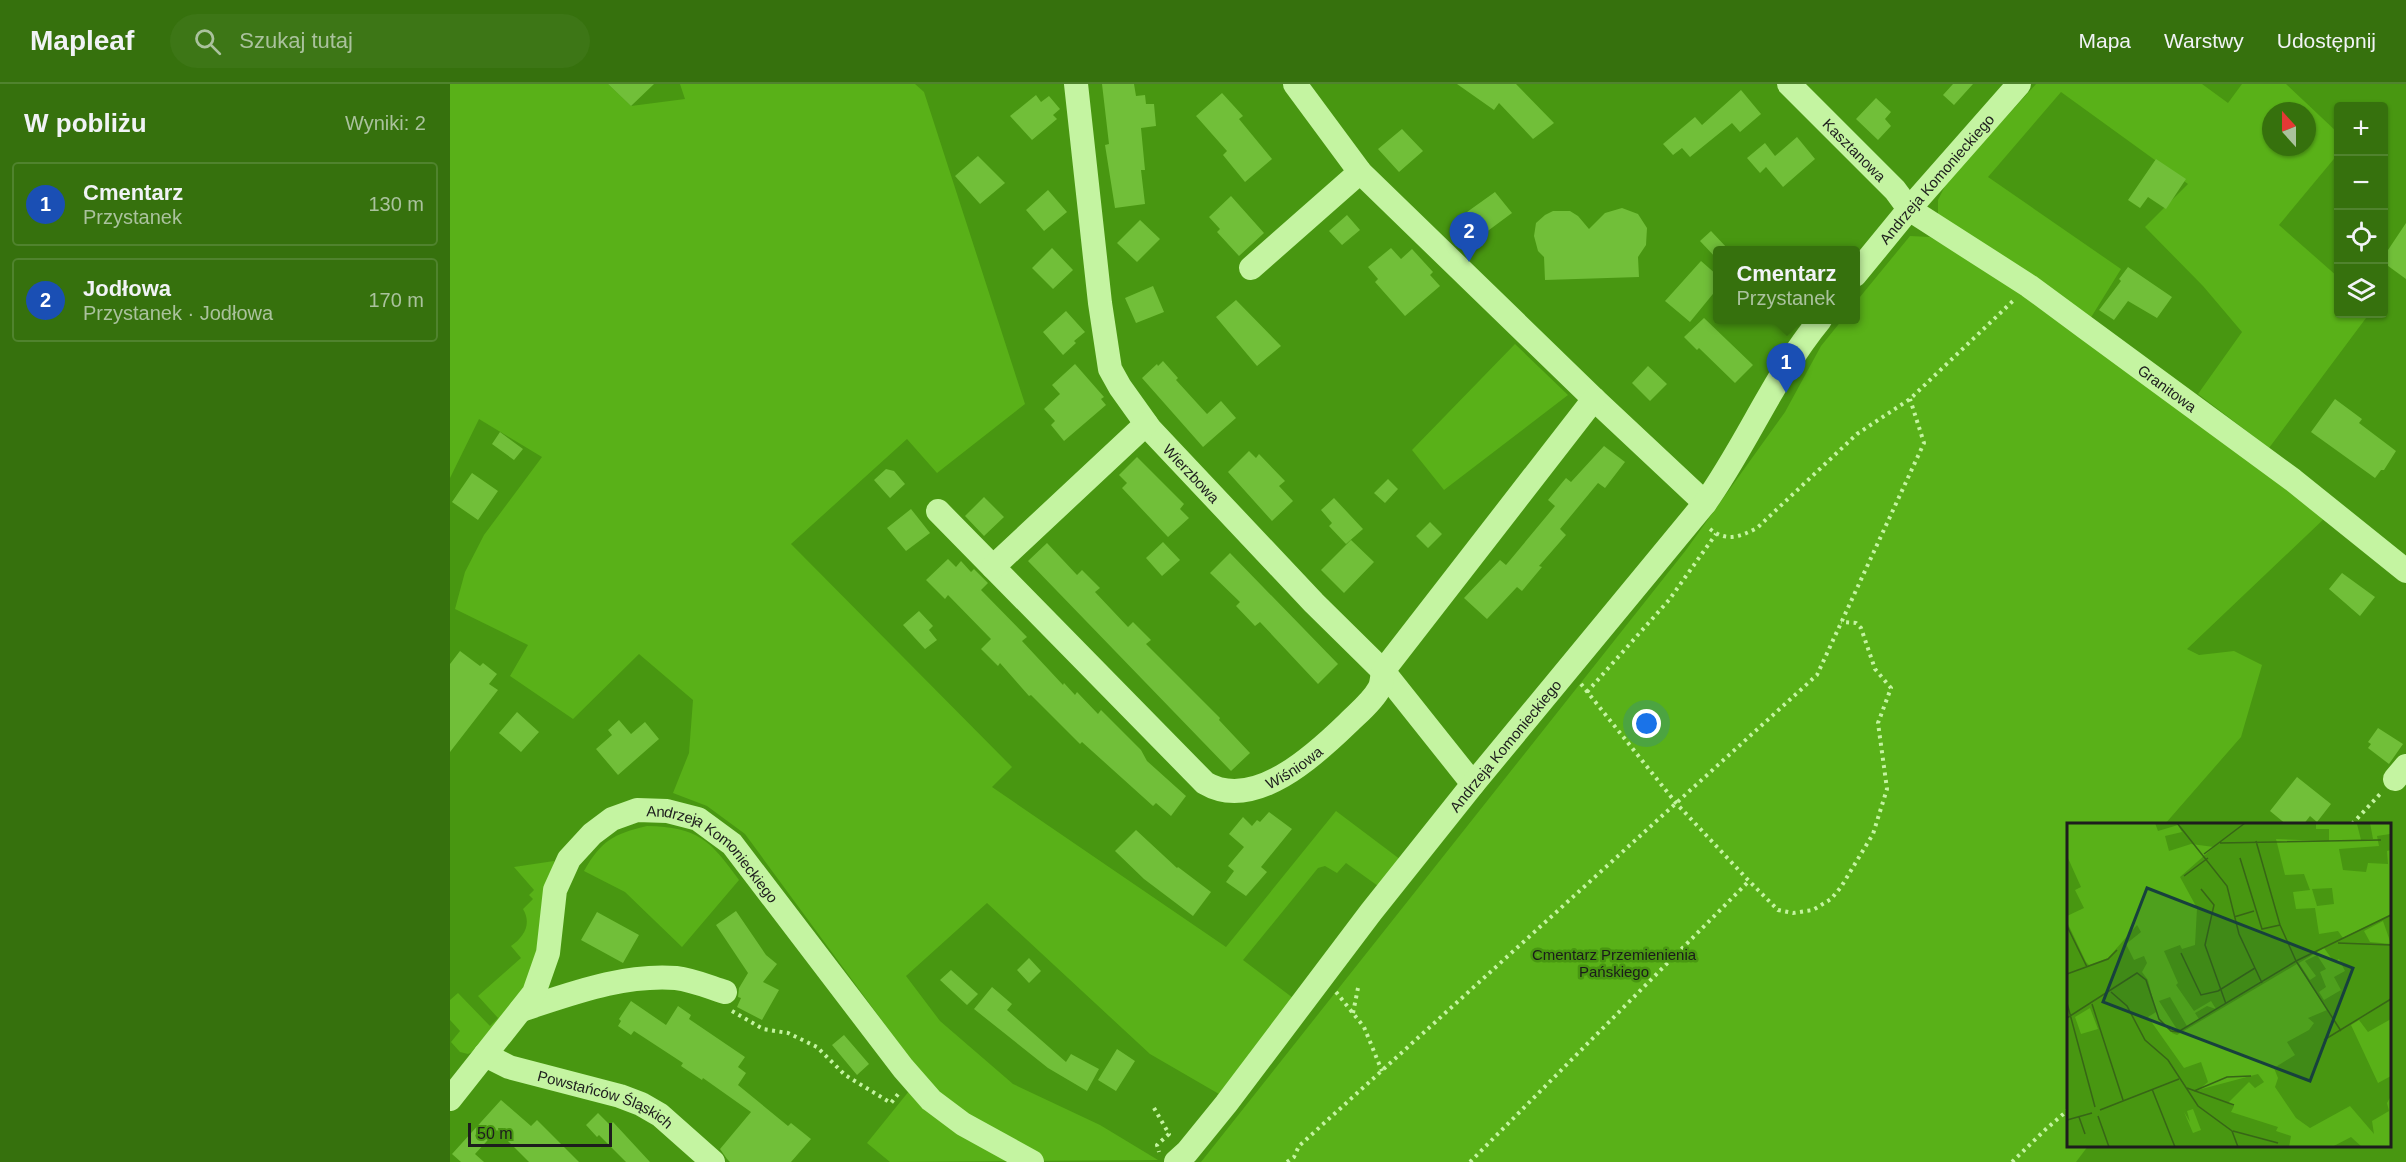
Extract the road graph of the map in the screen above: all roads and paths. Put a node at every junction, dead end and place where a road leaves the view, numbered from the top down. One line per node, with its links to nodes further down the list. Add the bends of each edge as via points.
1 (1076, 84): 13 (street, Wierzbowa, via 1110,369)
2 (1295, 84): 5 (street)
3 (1789, 84): 6 (street, Kasztanowa)
4 (2019, 84): 6 (street, Andrzeja Komonieckiego)
5 (1360, 172): 7 (street); 11 (street)
6 (1915, 212): 8 (street, Andrzeja Komonieckiego); 9 (street, Granitowa)
7 (1251, 268)
8 (1860, 270)
9 (2029, 286): 12 (path); 18 (street, Granitowa, via 2293,480)
10 (1817, 324): 15 (street, Andrzeja Komonieckiego, via 1799,345 1722,478)
11 (1594, 399): 15 (street); 20 (street, Wiśniowa)
12 (1910, 399): 16 (path, via 1857,434 1757,528 1742,536 1728,538); 19 (path, via 1924,443)
13 (1146, 424): 17 (street); 20 (street, Wierzbowa)
14 (938, 511): 17 (street, Wiśniowa)
15 (1698, 511): 16 (path, via 1704,525); 24 (street, Andrzeja Komonieckiego)
16 (1716, 534): 22 (path, via 1669,600)
17 (993, 567): 20 (street, Wiśniowa, via 1205,783 1226,791 1284,776 1311,756 1380,689)
18 (2406, 571)
19 (1841, 622): 25 (path, via 1817,675); 27 (path, via 1856,623 1861,628 1872,663 1892,688 1878,723 1887,789 1873,834 1841,887 1820,907 1800,913 1778,910)
20 (1383, 671): 24 (street, Wierzbowa)
21 (1580, 683): 22 (path)
22 (1587, 692): 25 (path)
23 (2400, 773): 26 (path)
24 (1473, 784): 42 (street, Andrzeja Komonieckiego, via 1226,1104)
25 (1676, 803): 27 (path); 34 (path)
26 (2354, 823)
27 (1749, 881): 44 (path)
28 (1330, 988): 32 (path)
29 (1358, 988): 32 (path)
30 (725, 1000): 31 (street, via 696,982 644,979 597,986); 36 (path, via 763,1029 788,1033 817,1047 845,1075)
31 (521, 1010): 33 (street, Andrzeja Komonieckiego); 41 (street, Andrzeja Komonieckiego, via 534,993 548,953 555,890 569,859 592,834 612,819 637,810 667,811 698,819 732,844 931,1100 963,1124)
32 (1353, 1013): 34 (path, via 1364,1027)
33 (485, 1055): 35 (street, Andrzeja Komonieckiego); 40 (street, Powstańców Śląskich, via 509,1067 640,1104 660,1115)
34 (1382, 1071): 43 (path, via 1299,1146)
35 (450, 1099)
36 (891, 1103)
37 (1154, 1108): 39 (path)
38 (2067, 1111): 45 (path)
39 (1169, 1134)
40 (713, 1162)
41 (1032, 1162)
42 (1176, 1162)
43 (1287, 1162)
44 (1470, 1162)
45 (2012, 1162)

